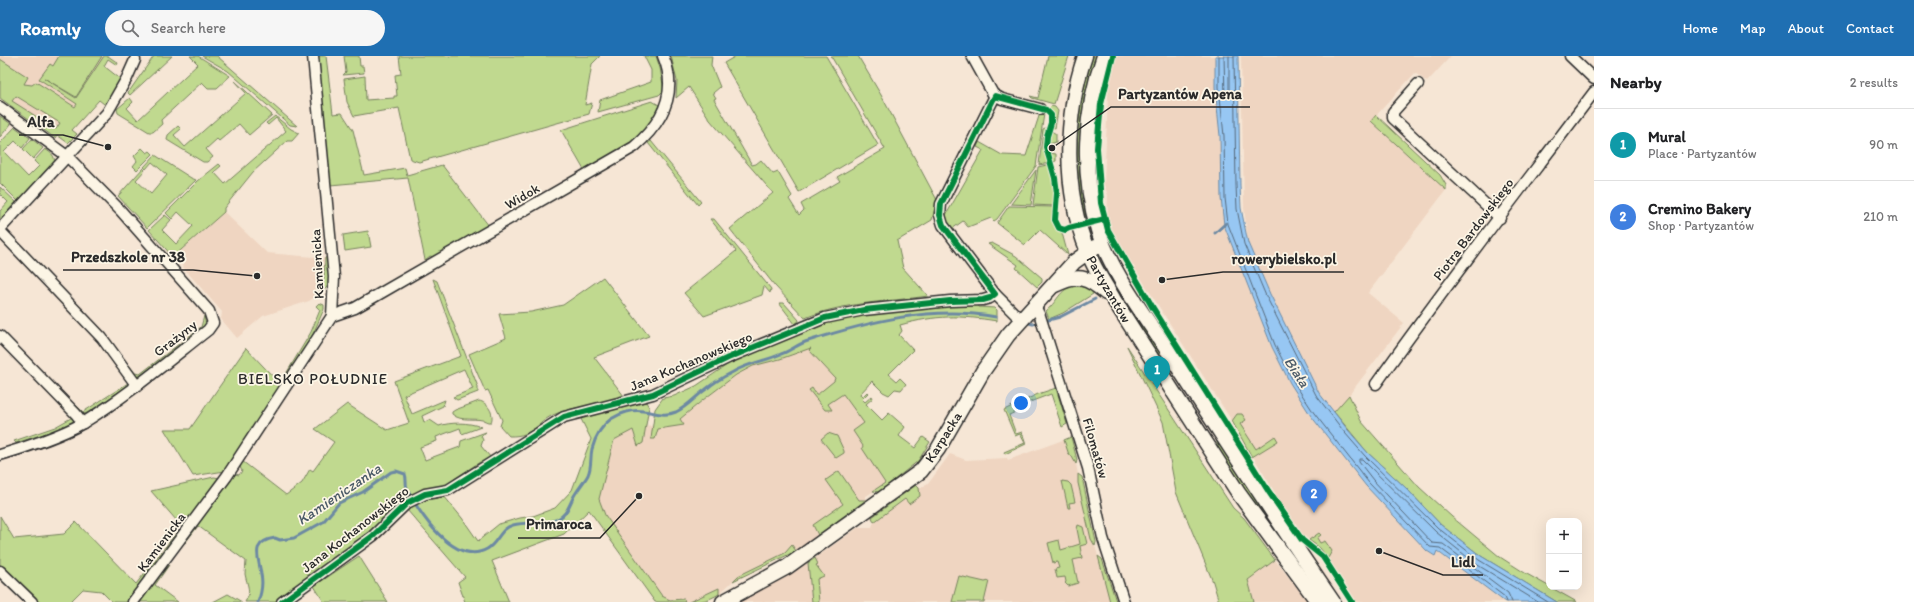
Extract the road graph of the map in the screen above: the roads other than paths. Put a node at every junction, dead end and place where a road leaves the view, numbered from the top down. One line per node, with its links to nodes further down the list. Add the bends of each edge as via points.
1 (313, 56): 23 (street, Kamienicka, via 334,277)
2 (663, 56): 23 (street, Widok, via 669,78 665,107 656,125 634,147 355,308)
3 (972, 56): 11 (street)
4 (1085, 56): 18 (main road, Partyzantów, via 1075,92 1069,150 1074,200)
5 (1104, 56): 17 (main road, Partyzantów, via 1093,91 1087,155 1092,204)
6 (1570, 56): 8 (street)
7 (135, 60): 14 (street, via 107,113)
8 (1594, 79)
9 (1418, 84): 15 (street, via 1392,112 1393,118)
10 (1594, 92): 15 (street, Piotra Bardowskiego)
11 (995, 96): 13 (street); 20 (street, via 941,204 940,215 943,225)
12 (0, 107): 14 (street, Grażyny)
13 (1040, 109)
14 (67, 156): 16 (street); 27 (street, Grażyny, via 121,211 212,317 208,330)
15 (1500, 218): 26 (street, Piotra Bardowskiego, via 1420,321)
16 (0, 230): 27 (street, via 102,338)
17 (1103, 244): 18 (main road, Karpacka); 29 (main road, Partyzantów, via 1122,280)
18 (1088, 251): 19 (main road, Karpacka); 21 (main road, Partyzantów)
19 (1049, 288): 21 (main road, via 1069,278 1082,278 1094,282); 22 (main road, Karpacka)
20 (995, 294): 24 (street); 35 (street, Jana Kochanowskiego, via 983,300 864,310 825,318 728,358 653,394 564,417 448,490 420,496 407,503 373,536)
21 (1114, 300): 30 (main road, Partyzantów)
22 (1037, 310): 24 (main road, Karpacka); 37 (street, Filomatów, via 1088,468 1102,538)
23 (332, 316): 34 (street, Kamienicka, via 227,476)
24 (1020, 319): 36 (main road, Karpacka, via 988,362 938,449 921,470 787,567)
25 (0, 336): 28 (street)
26 (1376, 384)
27 (136, 386): 28 (street, Grażyny)
28 (83, 423): 31 (street, Grażyny)
29 (1214, 424): 30 (main road); 39 (main road, Partyzantów)
30 (1200, 433): 38 (main road, Partyzantów, via 1248,506)
31 (0, 455)
32 (0, 571): 33 (street)
33 (32, 602)
34 (133, 602)
35 (282, 602)
36 (723, 602)
37 (1124, 602)
38 (1318, 602)
39 (1333, 602)

